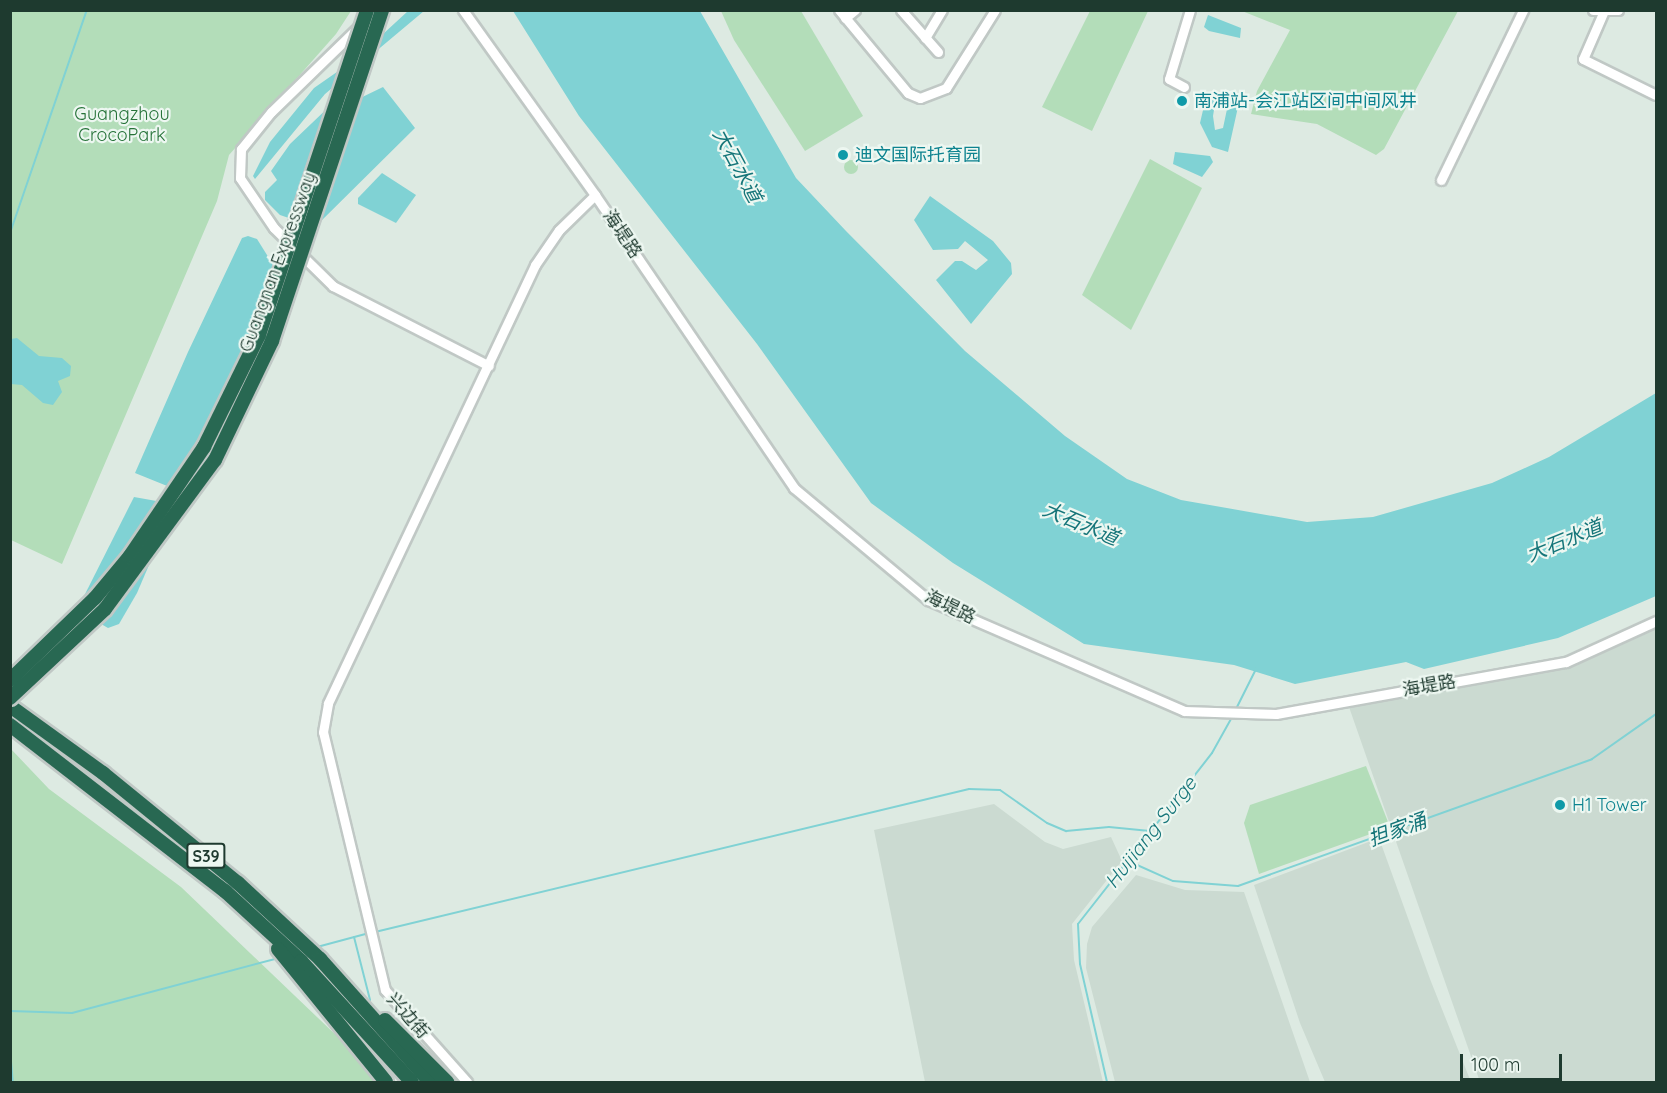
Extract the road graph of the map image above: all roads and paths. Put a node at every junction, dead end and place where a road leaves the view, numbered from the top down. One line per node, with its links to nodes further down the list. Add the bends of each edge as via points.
1 (367, 10): 23 (highway, Guangnan Expressway, bridge, via 259,335 204,447 130,556 95,598)
2 (376, 10): 21 (street, via 256,130 241,149 240,178 274,228 333,286)
3 (382, 10): 24 (highway, Guangnan Expressway, bridge, via 272,341 215,460 105,609)
4 (463, 10): 20 (street, 海堤路)
5 (855, 10): 14 (street)
6 (901, 10): 15 (street)
7 (995, 10): 14 (street, via 946,88 920,98 908,93)
8 (1190, 10): 17 (street, via 1169,79)
9 (1524, 10): 19 (street)
10 (1593, 10): 13 (street)
11 (1618, 10): 13 (street)
12 (940, 11): 15 (street)
13 (1603, 13): 18 (street, via 1583,59)
14 (842, 14)
15 (925, 38): 16 (street)
16 (938, 52)
17 (1184, 87)
18 (1656, 95)
19 (1441, 180)
20 (595, 195): 21 (street, 兴边街, via 559,230 535,265); 22 (street, 海堤路, via 794,488 928,600 1184,711 1276,714 1566,662)
21 (489, 366): 33 (street, 兴边街, via 328,703 323,732 384,990)
22 (1656, 621)
23 (10, 680)
24 (10, 698)
25 (10, 706): 28 (highway, S39, via 103,773 205,855 304,944)
26 (10, 725): 27 (highway, S39, via 96,788)
27 (244, 908): 29 (highway); 30 (highway, S39, via 301,961)
28 (356, 998): 31 (highway, S39); 32 (highway, via 404,1036)
29 (386, 1083)
30 (412, 1083)
31 (430, 1083)
32 (447, 1083)
33 (467, 1083)

